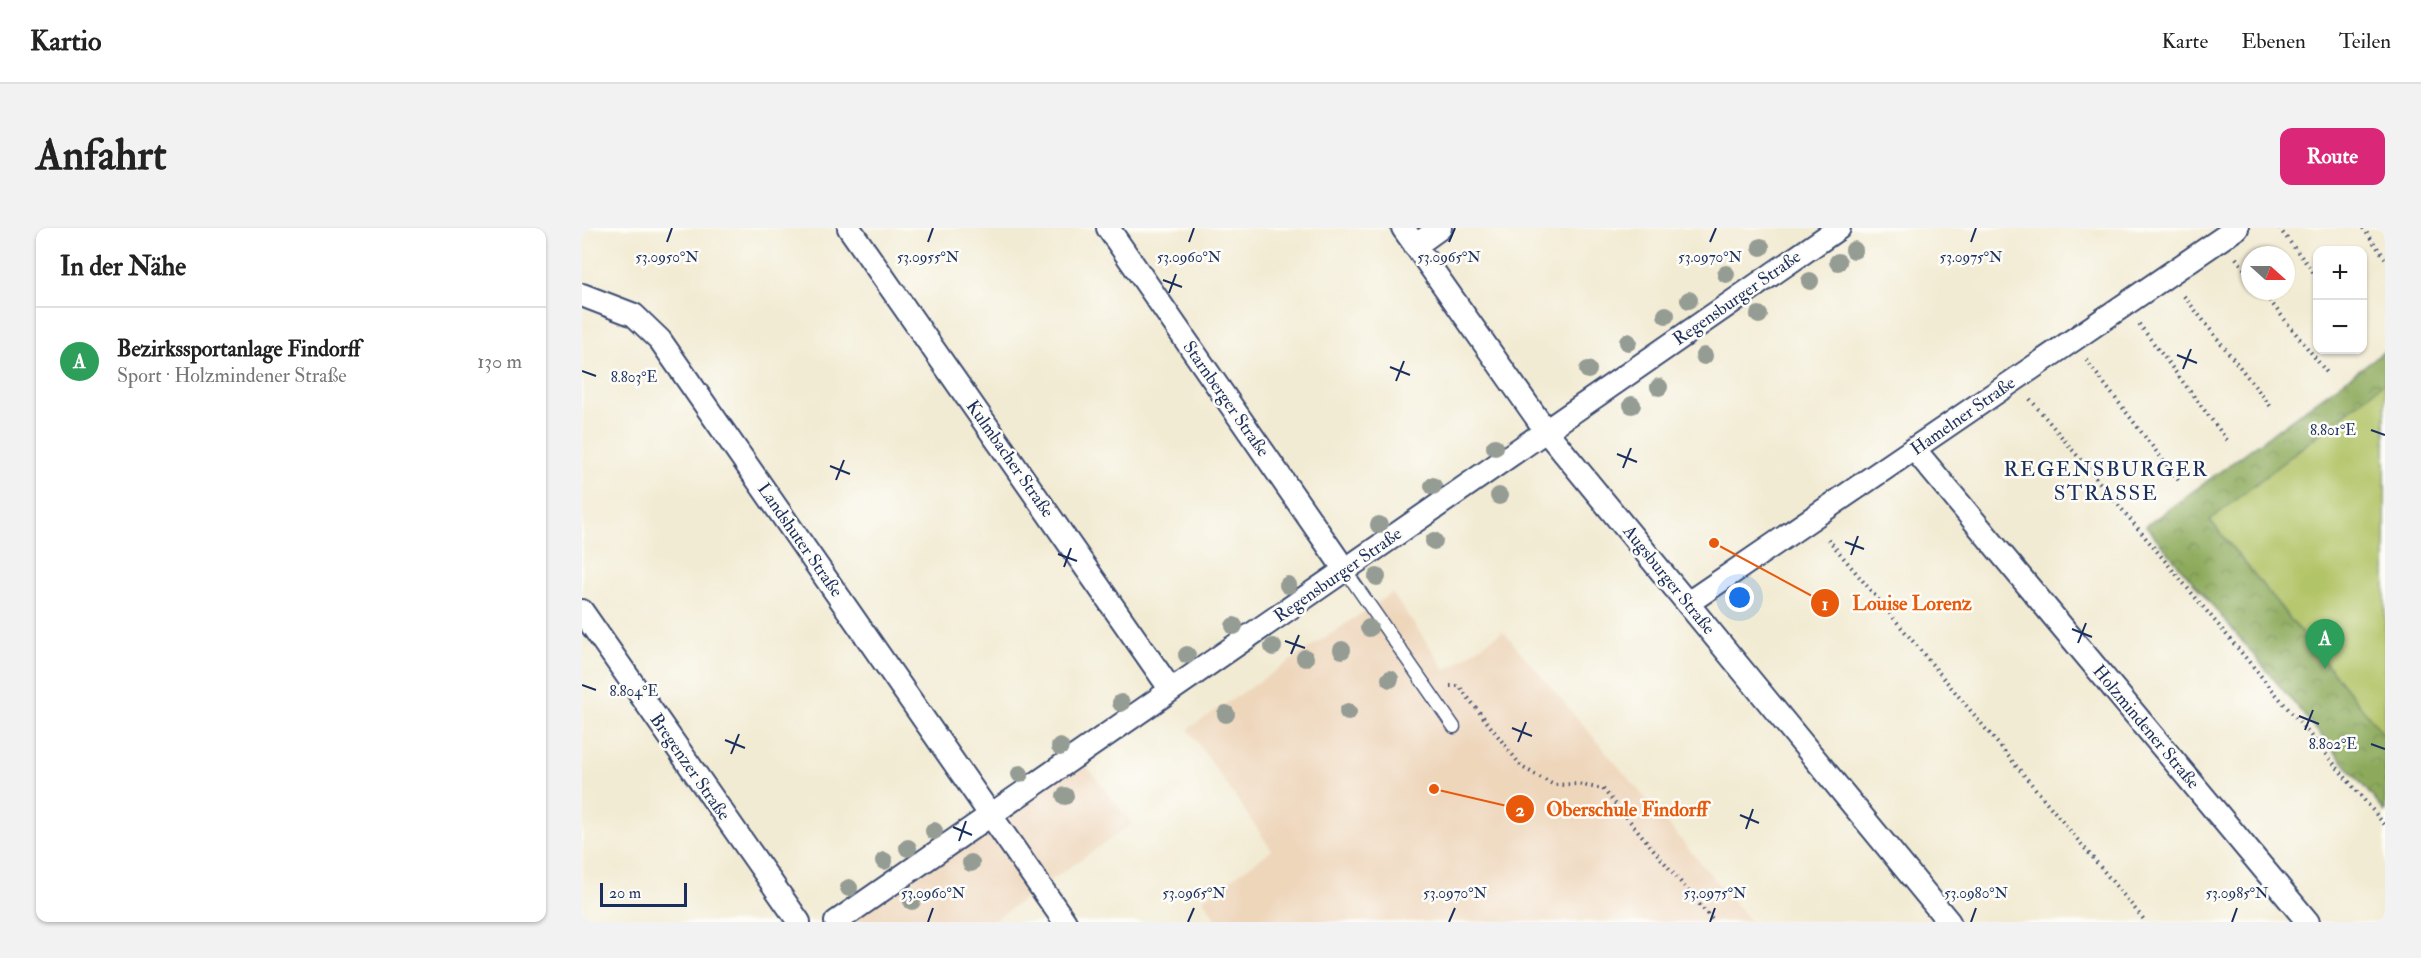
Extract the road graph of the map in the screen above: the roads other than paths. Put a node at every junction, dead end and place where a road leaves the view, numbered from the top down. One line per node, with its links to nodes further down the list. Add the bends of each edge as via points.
1 (849, 228): 13 (street, Kulmbacher Straße)
2 (1108, 228): 10 (street, Starnberger Straße)
3 (1440, 228): 6 (street)
4 (1839, 228): 8 (street, Regensburger Straße)
5 (2237, 228): 9 (street, Hamelner Straße)
6 (1409, 237): 8 (street, Augsburger Straße)
7 (582, 295): 15 (street, Landshuter Straße, via 634,315 660,340)
8 (1546, 431): 10 (street, Regensburger Straße); 11 (street, Augsburger Straße)
9 (1915, 450): 11 (street, Hamelner Straße); 20 (street, Holzmindener Straße)
10 (1345, 570): 13 (street, Regensburger Straße); 14 (lane)
11 (1688, 603): 16 (street, Augsburger Straße)
12 (582, 611): 17 (street, Bregenzer Straße)
13 (1171, 690): 15 (street, Regensburger Straße)
14 (1454, 727)
15 (992, 815): 18 (street, Regensburger Straße); 19 (street, Landshuter Straße)
16 (1943, 920)
17 (799, 922)
18 (836, 922)
19 (1065, 922)
20 (2308, 922)

